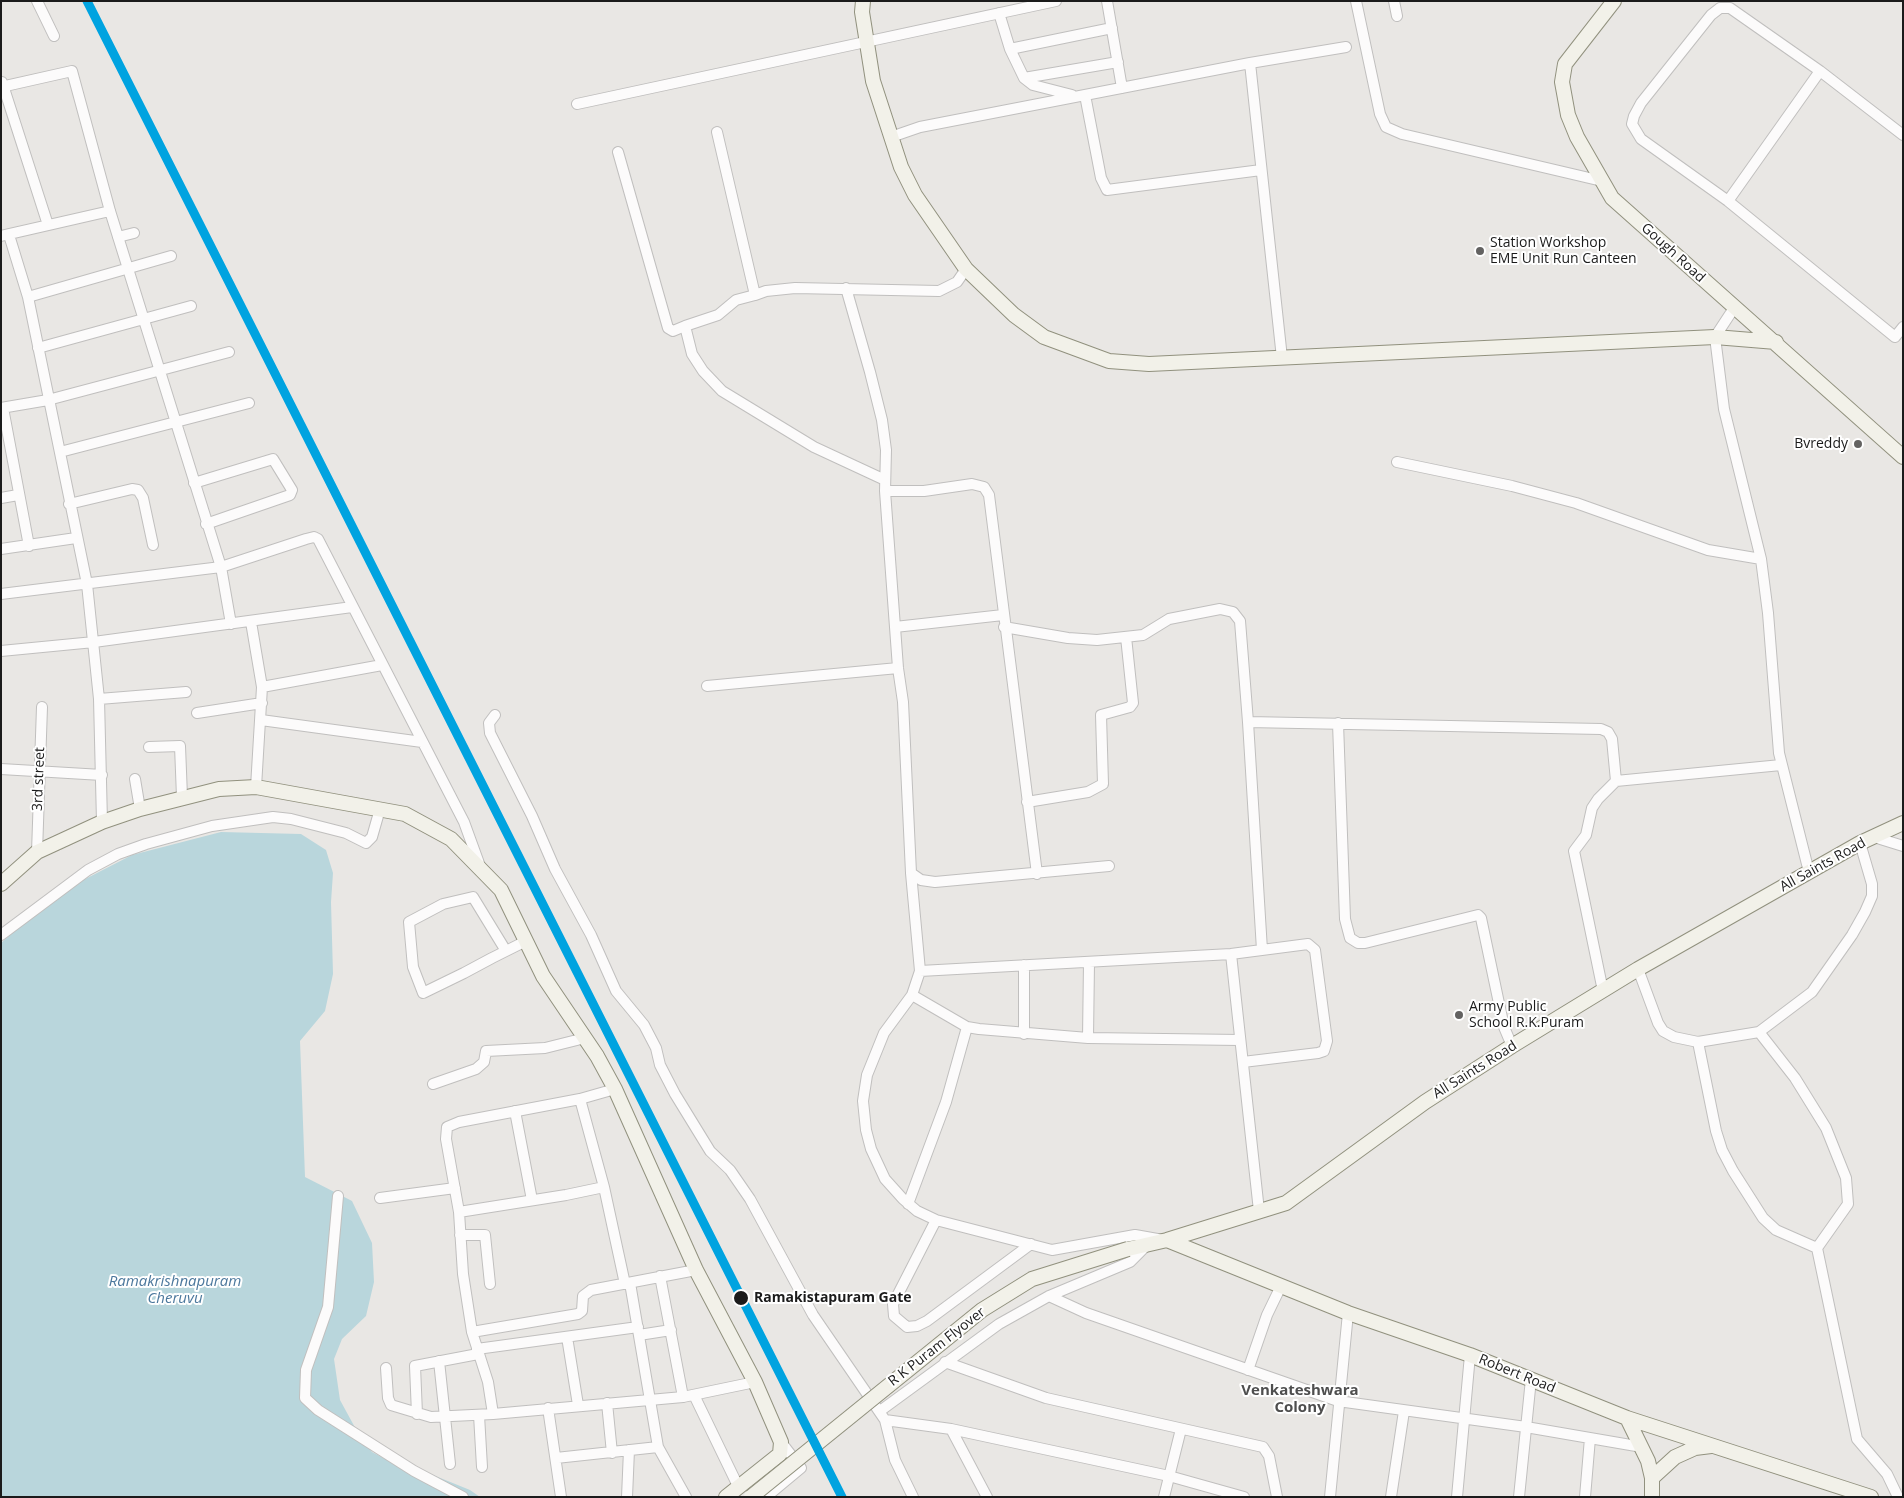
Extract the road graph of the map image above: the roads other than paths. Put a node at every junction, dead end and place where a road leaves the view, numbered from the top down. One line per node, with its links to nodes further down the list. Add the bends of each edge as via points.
1 (37, 1): 11 (street)
2 (863, 1): 12 (street)
3 (1056, 1): 8 (street)
4 (1107, 1): 10 (street)
5 (1356, 1): 28 (street, via 1380,114 1386,127 1402,134)
6 (1394, 1): 9 (street)
7 (1614, 1): 28 (street, Gough Road, via 1565,64 1562,82 1568,115)
8 (1000, 13): 12 (street); 14 (street)
9 (1397, 16)
10 (1112, 28): 14 (street); 15 (street)
11 (54, 36)
12 (867, 42): 22 (street); 25 (street, via 873,81)
13 (1346, 47): 16 (street)
14 (1010, 49): 18 (street)
15 (1118, 62): 18 (street); 20 (street)
16 (1250, 63): 20 (street); 27 (street)
17 (1820, 71): 24 (street); 29 (street); 29 (street, via 1743,15 1730,8 1720,8 1641,103 1632,124 1641,139)
18 (1024, 78): 21 (street, via 1048,90)
19 (2, 85): 30 (street, via 72,71); 31 (street)
20 (1122, 88): 21 (street)
21 (1082, 96): 25 (street, via 920,127); 27 (street, via 1101,178 1107,190)
22 (577, 104)
23 (717, 132): 39 (street)
24 (1903, 135)
25 (891, 138): 37 (street, via 915,195)
26 (618, 152): 44 (street, via 665,323 673,331)
27 (1261, 170): 50 (street)
28 (1602, 181): 42 (street, Gough Road, via 1612,198)
29 (1728, 201): 45 (street, via 1895,337)
30 (110, 211): 31 (street); 34 (street)
31 (48, 225): 33 (street)
32 (134, 233): 34 (street)
33 (5, 236): 40 (street)
34 (118, 237): 36 (street)
35 (171, 256): 36 (street)
36 (127, 269): 40 (street); 43 (street)
37 (966, 269): 38 (street, via 957,282 939,291); 50 (street, via 1014,315 1044,338 1109,360 1149,364)
38 (846, 288): 39 (street, via 795,288 766,291); 59 (street, via 882,420)
39 (756, 296): 44 (street, via 736,300 718,315)
40 (28, 297): 48 (street)
41 (191, 306): 43 (street)
42 (1734, 308): 46 (street); 47 (street, Gough Road)
43 (143, 319): 48 (street); 51 (street)
44 (685, 326): 59 (street, via 692,354 722,391 814,447)
45 (1903, 327)
46 (1715, 337): 47 (street); 50 (street); 70 (street, via 1724,409)
47 (1776, 342): 57 (street, Gough Road)
48 (38, 348): 52 (street)
49 (229, 352): 51 (street)
50 (1282, 358)
51 (158, 370): 52 (street); 55 (street)
52 (48, 400): 54 (street); 56 (street)
53 (249, 403): 55 (street)
54 (2, 408): 62 (street)
55 (176, 423): 56 (street); 60 (street)
56 (60, 452): 64 (street)
57 (1903, 457)
58 (1397, 462): 70 (street, via 1576,503 1708,550)
59 (885, 480): 61 (street)
60 (194, 483): 65 (street); 65 (street, via 274,459 292,490 290,495)
61 (884, 492): 75 (street, via 924,491 972,484 984,487 989,495); 78 (street)
62 (18, 495): 63 (street); 68 (street)
63 (1, 498)
64 (69, 504): 66 (street); 67 (street, via 138,490 143,498)
65 (206, 524): 71 (street)
66 (76, 538): 68 (street); 72 (street)
67 (153, 545)
68 (29, 546): 69 (street)
69 (1, 549)
70 (1762, 559): 98 (street)
71 (221, 568): 72 (street); 74 (street, via 314,537 321,544); 77 (street)
72 (87, 584): 73 (street); 81 (street)
73 (1, 594)
74 (352, 607): 76 (street); 83 (street)
75 (1002, 615): 78 (street); 79 (street)
76 (251, 622): 77 (street); 86 (street)
77 (231, 624): 81 (street)
78 (894, 627): 84 (street)
79 (1004, 627): 80 (street, via 1068,638); 106 (street)
80 (1126, 637): 94 (street, via 1144,635 1169,618 1220,609 1233,612 1240,621); 106 (street, via 1133,703 1130,707 1101,715 1099,719 1103,784 1088,792)
81 (94, 642): 82 (street); 88 (street)
82 (1, 651)
83 (382, 665): 86 (street); 96 (street)
84 (898, 668): 85 (street); 118 (street, via 903,702)
85 (706, 686)
86 (262, 687): 89 (street)
87 (186, 692): 88 (street)
88 (99, 699): 101 (street)
89 (262, 703): 91 (street); 93 (street)
90 (42, 707): 100 (street, 3rd street)
91 (197, 713)
92 (495, 715): 189 (street, via 489,723 490,733 616,991 644,1025 675,1094 710,1151 730,1170 750,1199 813,1315)
93 (261, 720): 96 (street); 104 (street)
94 (1248, 722): 95 (street); 123 (street)
95 (1338, 722): 103 (street, via 1601,729 1612,738); 139 (street, via 1345,919 1350,938 1365,943 1478,915 1504,1027)
96 (422, 742): 115 (street, via 464,822)
97 (148, 747): 105 (street, via 180,746)
98 (1781, 765): 103 (street); 117 (street)
99 (1, 769): 100 (street)
100 (39, 771): 101 (street); 114 (street, 3rd street)
101 (102, 775): 109 (street)
102 (135, 779): 107 (street)
103 (1616, 781): 130 (street, via 1592,808 1586,835 1574,851)
104 (256, 787): 105 (street, via 219,789); 108 (street)
105 (182, 797): 107 (street)
106 (1027, 802): 119 (street)
107 (140, 809): 109 (street)
108 (380, 809): 115 (street, via 405,814 451,839); 121 (street, via 372,836 366,843 346,833 273,817 212,826 146,844 88,870)
109 (102, 822): 114 (street)
110 (1903, 823): 111 (street, All Saints Road)
111 (1874, 837): 112 (street, All Saints Road); 113 (street)
112 (1860, 843): 117 (street, All Saints Road); 133 (street, via 1872,884 1872,896 1865,912 1812,992)
113 (1903, 846)
114 (37, 852): 120 (street)
115 (480, 866): 122 (street, via 501,890)
116 (1108, 866): 119 (street)
117 (1809, 872): 128 (street, All Saints Road)
118 (911, 873): 119 (street, via 926,882); 129 (street)
119 (1037, 874)
120 (1, 884)
121 (1, 935)
122 (526, 941): 124 (street); 135 (street, via 543,976)
123 (1262, 950): 125 (street); 140 (street, via 1308,944 1315,950 1326,1046 1318,1054)
124 (506, 951): 124 (street, via 423,993 414,967 409,922 443,904 473,897)
125 (1231, 954): 126 (street); 137 (street)
126 (1089, 963): 127 (street); 136 (street)
127 (1024, 965): 129 (street); 134 (street)
128 (1638, 969): 130 (street, All Saints Road); 138 (street, via 1651,1008 1663,1031)
129 (920, 971): 131 (street)
130 (1602, 991): 139 (street, All Saints Road)
131 (912, 995): 132 (street); 150 (street, via 884,1033 867,1075 863,1101 866,1130 877,1163 885,1179)
132 (967, 1027): 134 (street); 150 (street, via 946,1102)
133 (1759, 1032): 138 (street); 158 (street, via 1795,1078 1826,1128 1846,1178 1848,1204)
134 (1024, 1034): 136 (street)
135 (585, 1038): 141 (street, via 545,1048 486,1051 484,1062 476,1069); 142 (street)
136 (1088, 1038): 137 (street)
137 (1240, 1040): 140 (street)
138 (1698, 1042): 158 (street, via 1716,1131 1733,1171 1763,1218 1776,1230)
139 (1512, 1046): 152 (street, All Saints Road, via 1425,1102 1286,1202)
140 (1243, 1062): 152 (street)
141 (433, 1084)
142 (615, 1090): 143 (street); 159 (street)
143 (580, 1099): 144 (street); 145 (street)
144 (515, 1111): 146 (street, via 447,1127 446,1139); 149 (street)
145 (604, 1187): 149 (street); 161 (street)
146 (455, 1188): 148 (street); 151 (street)
147 (338, 1196): 210 (street, via 328,1307 306,1370 305,1398 318,1410 414,1471)
148 (380, 1198)
149 (532, 1200): 151 (street)
150 (908, 1204): 153 (street)
151 (459, 1212): 154 (street)
152 (1259, 1212): 155 (street, All Saints Road)
153 (936, 1220): 157 (street); 157 (street, via 893,1304 894,1316 907,1327 927,1320)
154 (460, 1235): 162 (street, via 485,1235); 168 (street)
155 (1167, 1240): 156 (street, All Saints Road); 157 (street, via 1135,1235 1052,1250); 163 (street, Robert Road)
156 (1148, 1243): 164 (street, via 1130,1262); 215 (street, R K Puram Flyover, bridge, via 1032,1279 982,1310)
157 (1031, 1244)
158 (1817, 1248): 228 (street, via 1857,1439 1887,1474)
159 (696, 1270): 160 (street); 177 (street)
160 (660, 1276): 161 (street); 166 (street)
161 (627, 1283): 167 (street); 168 (street, via 586,1292 582,1311 578,1314)
162 (490, 1284)
163 (1281, 1286): 165 (street, Robert Road); 175 (street)
164 (1049, 1296): 173 (street, via 998,1324); 175 (street, via 1086,1313)
165 (1348, 1313): 171 (street, Robert Road); 181 (street)
166 (671, 1330): 167 (street); 179 (street)
167 (638, 1331): 169 (street); 180 (street)
168 (472, 1332): 170 (street)
169 (568, 1337): 170 (street); 183 (street)
170 (478, 1351): 172 (street); 187 (street, via 488,1382)
171 (1470, 1355): 176 (street, Robert Road); 192 (street)
172 (438, 1360): 186 (street, via 415,1366); 190 (street)
173 (945, 1362): 189 (street); 195 (street, via 1046,1398)
174 (386, 1368): 186 (street, via 391,1405)
175 (1248, 1370): 181 (street)
176 (1531, 1379): 191 (street, Robert Road); 193 (street)
177 (755, 1382): 178 (street); 197 (street)
178 (694, 1395): 179 (street); 208 (street)
179 (684, 1397): 180 (street)
180 (649, 1401): 182 (street); 199 (street)
181 (1338, 1401): 185 (street); 221 (street)
182 (607, 1403): 183 (street); 202 (street)
183 (578, 1405): 184 (street)
184 (548, 1408): 187 (street); 203 (street)
185 (1404, 1411): 192 (street); 222 (street)
186 (417, 1414): 190 (street)
187 (493, 1414): 188 (street)
188 (479, 1415): 190 (street); 205 (street)
189 (883, 1415): 194 (street); 217 (street, via 895,1460)
190 (446, 1416): 204 (street)
191 (1627, 1418): 198 (street, Robert Road); 200 (street)
192 (1466, 1420): 193 (street); 223 (street)
193 (1526, 1427): 196 (street); 224 (street)
194 (951, 1429): 206 (street); 218 (street)
195 (1181, 1429): 206 (street); 220 (street, via 1263,1447 1269,1456)
196 (1590, 1438): 200 (street); 225 (street)
197 (781, 1442): 208 (street, via 780,1454); 216 (street, via 801,1468)
198 (1715, 1445): 207 (street, via 1694,1448 1676,1457); 227 (street, Robert Road)
199 (658, 1446): 201 (street); 213 (street)
200 (1642, 1446): 207 (street)
201 (628, 1450): 202 (street); 212 (street)
202 (612, 1453): 203 (street)
203 (556, 1458): 211 (street)
204 (450, 1464)
205 (482, 1468)
206 (1169, 1476): 209 (street); 219 (street)
207 (1652, 1478): 226 (street)
208 (738, 1486): 214 (street)
209 (1239, 1496)
210 (463, 1497)
211 (561, 1497)
212 (627, 1497)
213 (686, 1497)
214 (726, 1497)
215 (751, 1497)
216 (766, 1497)
217 (913, 1497)
218 (987, 1497)
219 (1164, 1497)
220 (1277, 1497)
221 (1330, 1497)
222 (1391, 1497)
223 (1457, 1497)
224 (1519, 1497)
225 (1586, 1497)
226 (1652, 1497)
227 (1871, 1497)
228 (1898, 1497)

